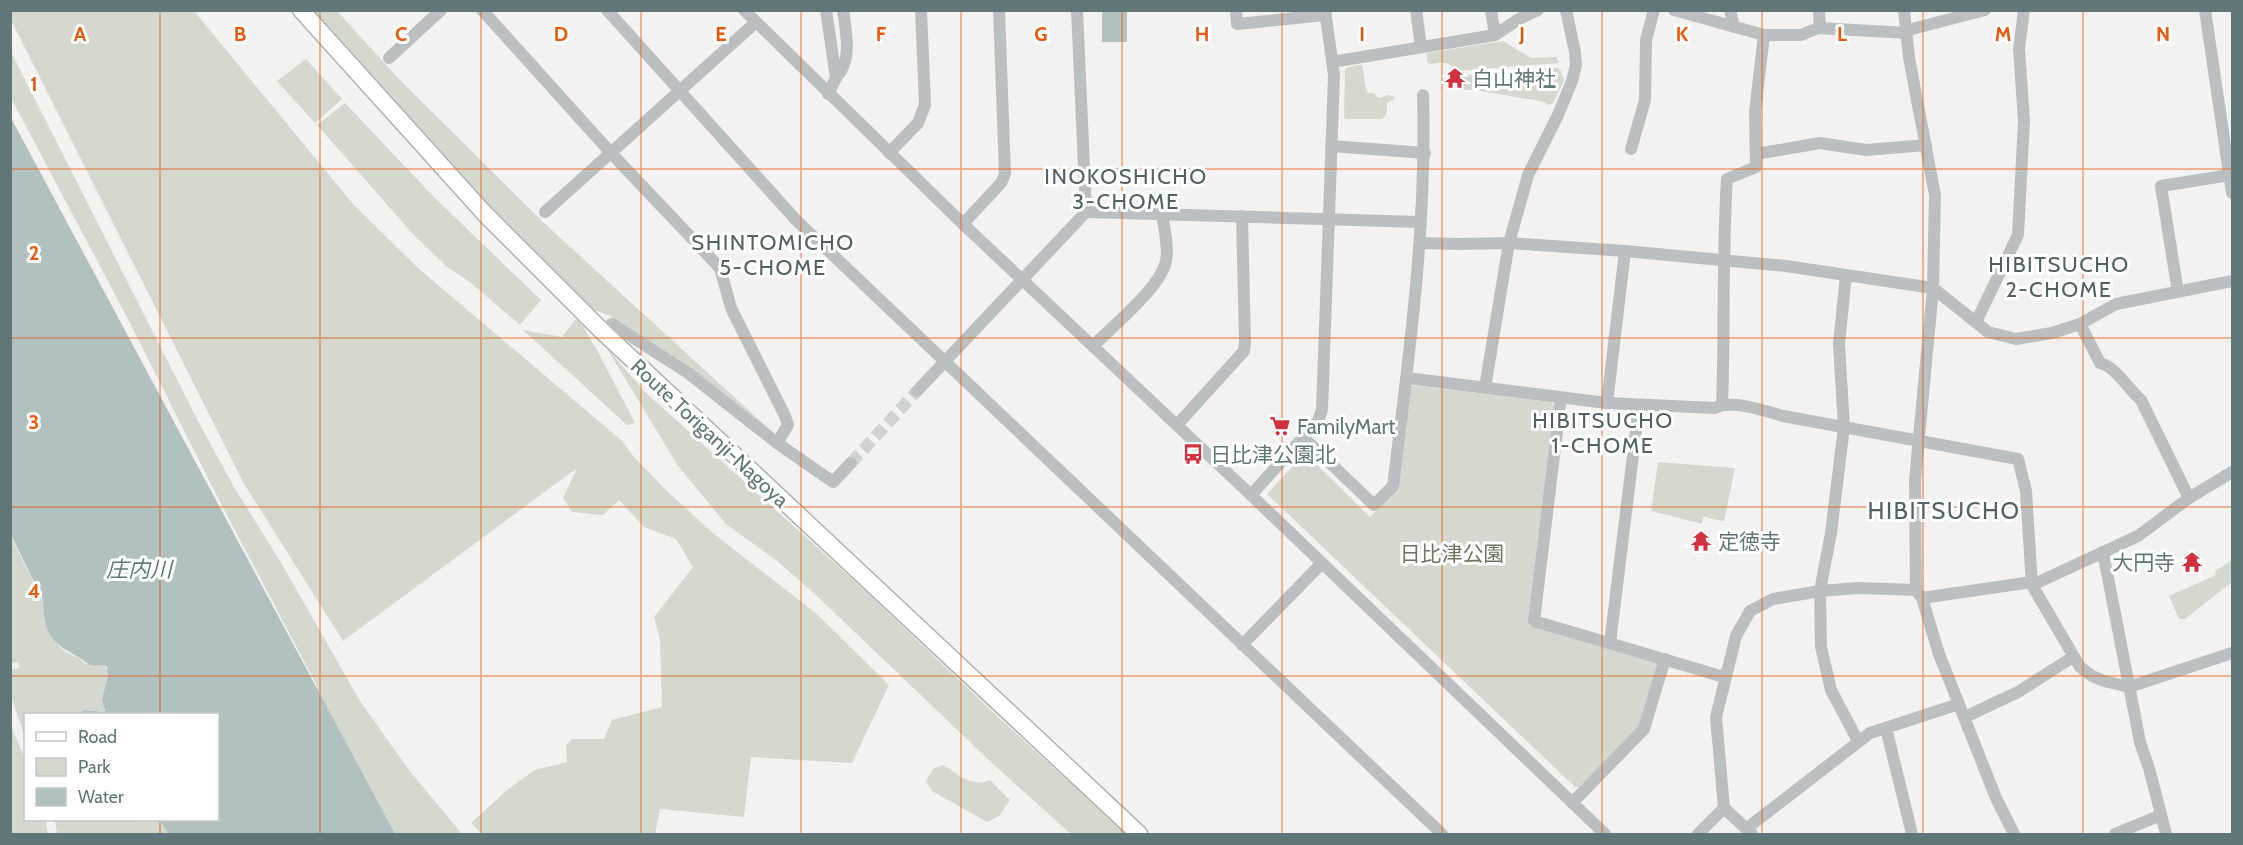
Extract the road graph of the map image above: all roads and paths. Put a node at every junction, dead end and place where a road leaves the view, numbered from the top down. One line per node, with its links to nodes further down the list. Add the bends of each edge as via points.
1 (301, 10): 65 (main road, Route Toriganji-Nagoya, via 485,214)
2 (441, 10): 32 (street)
3 (482, 10): 41 (street)
4 (607, 10): 35 (street)
5 (744, 10): 25 (street)
6 (826, 10): 34 (street)
7 (843, 10): 34 (street, via 848,41 845,68)
8 (921, 10): 42 (street, via 925,105 918,123)
9 (999, 10): 53 (street, via 1005,174)
10 (1077, 10): 48 (street)
11 (1236, 10): 24 (street, via 1237,24)
12 (1416, 10): 31 (street)
13 (1491, 10): 29 (street)
14 (1538, 10): 29 (street)
15 (1566, 10): 55 (street, via 1576,65 1528,175)
16 (1654, 10): 40 (street, via 1646,40 1645,100)
17 (1674, 10): 26 (street)
18 (1730, 10): 26 (street)
19 (1819, 10): 27 (street)
20 (1904, 10): 28 (street)
21 (1985, 10): 28 (street)
22 (2024, 10): 63 (street, via 2019,49 2024,121 2018,235)
23 (2205, 10): 45 (street)
24 (1325, 13): 33 (street)
25 (755, 23): 35 (street); 36 (street)
26 (1734, 27): 30 (street)
27 (1820, 28): 28 (street); 30 (street, via 1801,35)
28 (1908, 32): 38 (street, via 1909,58)
29 (1495, 35): 31 (street)
30 (1764, 35): 44 (street, via 1755,112)
31 (1421, 47): 33 (street)
32 (389, 58)
33 (1332, 62): 39 (street)
34 (836, 78): 36 (street)
35 (680, 91): 41 (street); 67 (street, via 796,220)
36 (828, 94): 42 (street)
37 (1423, 95): 43 (street)
38 (1926, 145): 44 (street, via 1866,150 1820,143); 61 (street, via 1935,195)
39 (1331, 146): 43 (street); 51 (street)
40 (1631, 149)
41 (611, 153): 47 (street); 79 (street, via 720,268 731,308 788,425)
42 (889, 153): 53 (street)
43 (1425, 153): 52 (street)
44 (1756, 154): 57 (street, via 1756,167 1727,179)
45 (2230, 175): 46 (street); 62 (street, via 2161,186)
46 (2232, 193)
47 (545, 212)
48 (1086, 212): 49 (street); 59 (street)
49 (1161, 214): 50 (street); 66 (street, via 1167,248 1161,276)
50 (1242, 216): 51 (street); 75 (street, via 1244,351)
51 (1328, 219): 52 (street); 77 (street, via 1322,410 1318,422)
52 (1420, 222): 54 (street)
53 (963, 224): 59 (street)
54 (1421, 243): 55 (street); 68 (street)
55 (1509, 243): 56 (street); 69 (street)
56 (1625, 251): 57 (street); 72 (street)
57 (1724, 261): 58 (street); 73 (street)
58 (1846, 275): 61 (street); 76 (street, via 1839,344)
59 (1022, 279): 66 (street); 67 (street)
60 (2232, 281): 62 (street)
61 (1933, 288): 63 (street); 78 (street)
62 (2178, 292): 64 (street, via 2116,304)
63 (1976, 322): 64 (street, via 1988,332 2016,339)
64 (2080, 324): 83 (street, via 2100,363 2108,365 2141,400)
65 (602, 331): 79 (street, via 612,324 688,373); 104 (main road, Route Toriganji-Nagoya)
66 (1093, 346): 75 (street)
67 (944, 360): 70 (street); 90 (street)
68 (1407, 378): 69 (street); 77 (street, via 1393,486 1374,505)
69 (1485, 388): 71 (street)
70 (916, 391)
71 (1561, 398): 72 (street); 89 (street, via 1534,621)
72 (1607, 403): 74 (street)
73 (1722, 405): 74 (street); 76 (street, via 1753,407)
74 (1640, 406): 89 (street)
75 (1177, 425): 82 (street)
76 (1844, 427): 78 (street); 87 (street)
77 (1304, 438): 82 (street)
78 (1920, 442): 86 (street, via 2018,459 2026,491); 88 (street, via 1915,480)
79 (777, 443): 80 (street, via 833,482)
80 (851, 463)
81 (2232, 472): 83 (street)
82 (1251, 495): 85 (street)
83 (2190, 498): 84 (street, via 2138,536)
84 (2103, 552): 86 (street); 95 (street)
85 (1322, 563): 90 (street); 100 (street)
86 (2032, 583): 88 (street); 92 (street)
87 (1820, 591): 88 (street, via 1858,588); 94 (street, via 1773,599 1750,611 1736,636); 99 (street, via 1821,647 1831,690)
88 (1919, 594): 96 (street)
89 (1610, 643): 93 (street)
90 (1242, 645): 105 (street)
91 (2232, 653): 95 (street)
92 (2073, 657): 95 (street, via 2092,676); 97 (street, via 2018,692)
93 (1665, 659): 94 (street); 100 (street, via 1644,729)
94 (1724, 677): 101 (street, via 1716,717)
95 (2129, 687): 102 (street)
96 (1959, 704): 97 (street); 98 (street)
97 (1965, 717): 109 (street)
98 (1886, 728): 99 (street); 108 (street)
99 (1858, 741): 103 (street)
100 (1572, 802): 106 (street)
101 (1724, 808): 103 (street); 107 (street)
102 (2161, 815): 110 (street); 111 (street)
103 (1749, 832)
104 (1139, 834)
105 (1442, 834)
106 (1605, 834)
107 (1698, 834)
108 (1912, 834)
109 (2014, 834)
110 (2115, 834)
111 (2166, 834)

